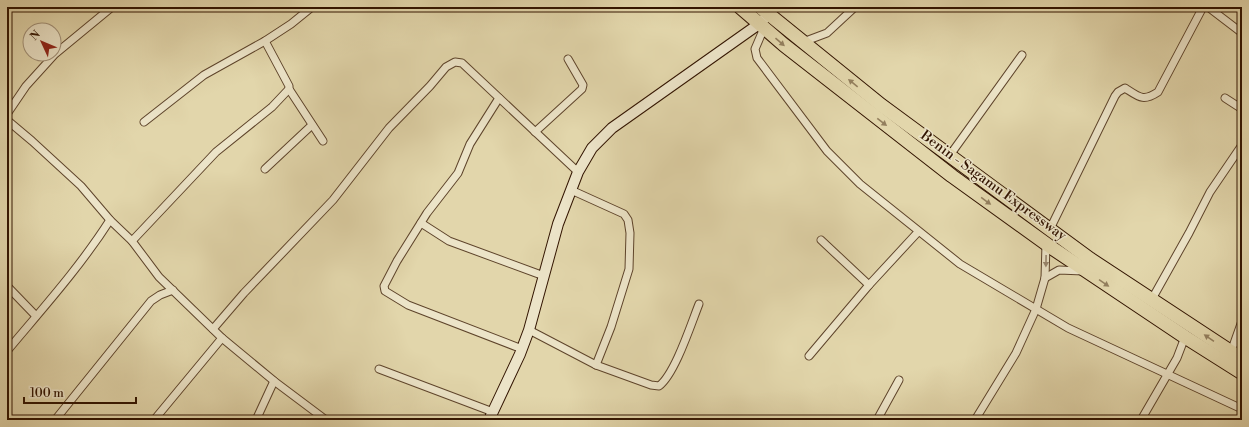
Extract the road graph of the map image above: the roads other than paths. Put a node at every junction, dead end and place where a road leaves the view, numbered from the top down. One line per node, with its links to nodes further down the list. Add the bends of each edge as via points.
1 (112, 7): 18 (street, via 55,54 26,86)
2 (312, 7): 10 (street)
3 (740, 7): 8 (highway, Benin - Sagamu Expressway)
4 (855, 7): 11 (street, via 826,33)
5 (1203, 7): 31 (street, via 1158,92 1143,98 1125,88 1115,96)
6 (1208, 7): 9 (street)
7 (764, 11): 8 (street); 11 (highway)
8 (762, 26): 27 (street, via 612,128 592,148); 32 (street, via 755,49 757,58 827,151 860,184); 35 (highway, Benin - Sagamu Expressway, one-way to 35, via 952,176)
9 (1242, 33)
10 (265, 41): 14 (street); 20 (street, via 204,75)
11 (804, 42): 25 (highway, one-way to 11, via 881,105)
12 (1022, 55): 25 (street)
13 (568, 59): 22 (street, via 583,85 582,89)
14 (289, 89): 21 (street); 34 (street, via 272,107 216,152)
15 (499, 98): 22 (street); 30 (street, via 470,144 458,173); 47 (street, via 462,63 455,62 446,67 389,128 332,200)
16 (1225, 98): 17 (street)
17 (1242, 109)
18 (7, 114)
19 (7, 120): 29 (street, via 81,186)
20 (144, 122)
21 (312, 125): 23 (street); 26 (street)
22 (535, 132): 27 (street)
23 (323, 141)
24 (1242, 145): 42 (street, via 1210,192)
25 (950, 155): 31 (highway)
26 (265, 169)
27 (578, 172): 28 (street)
28 (571, 190): 37 (street, via 558,224); 55 (street, via 624,214 628,220 630,233 629,269)
29 (110, 220): 34 (street); 45 (street, via 94,245)
30 (421, 223): 37 (street, via 449,241); 51 (street, via 384,283 385,291 408,304)
31 (1050, 229): 42 (highway)
32 (918, 232): 39 (street); 44 (street, via 960,264)
33 (821, 240): 39 (street)
34 (132, 241): 41 (street, via 159,277)
35 (1046, 244): 36 (highway, Benin - Sagamu Expressway); 38 (street, one-way to 38)
36 (1088, 272): 38 (street, via 1059,270); 49 (highway, Benin - Sagamu Expressway, one-way to 49)
37 (544, 276): 48 (street)
38 (1045, 278): 44 (street)
39 (869, 285): 53 (street)
40 (7, 286): 45 (street)
41 (173, 290): 47 (street); 63 (street, via 151,301)
42 (1152, 299): 54 (highway, one-way to 42)
43 (699, 304): 55 (street, via 672,370 659,386)
44 (1036, 309): 58 (street, via 1068,328); 68 (street, via 1016,353)
45 (36, 316): 52 (street)
46 (1242, 321): 54 (street)
47 (213, 329): 50 (street)
48 (529, 330): 51 (street); 55 (street)
49 (1185, 337): 57 (highway, Benin - Sagamu Expressway); 58 (street)
50 (222, 338): 60 (street); 64 (street)
51 (522, 349): 62 (street)
52 (7, 351)
53 (809, 356)
54 (1236, 356)
55 (596, 365)
56 (379, 369): 62 (street)
57 (1242, 373)
58 (1167, 374): 61 (street); 69 (street)
59 (899, 380): 67 (street)
60 (274, 381): 65 (street); 66 (street)
61 (1242, 409)
62 (491, 416)
63 (55, 420)
64 (154, 420)
65 (256, 420)
66 (326, 420)
67 (877, 420)
68 (975, 420)
69 (1141, 420)

